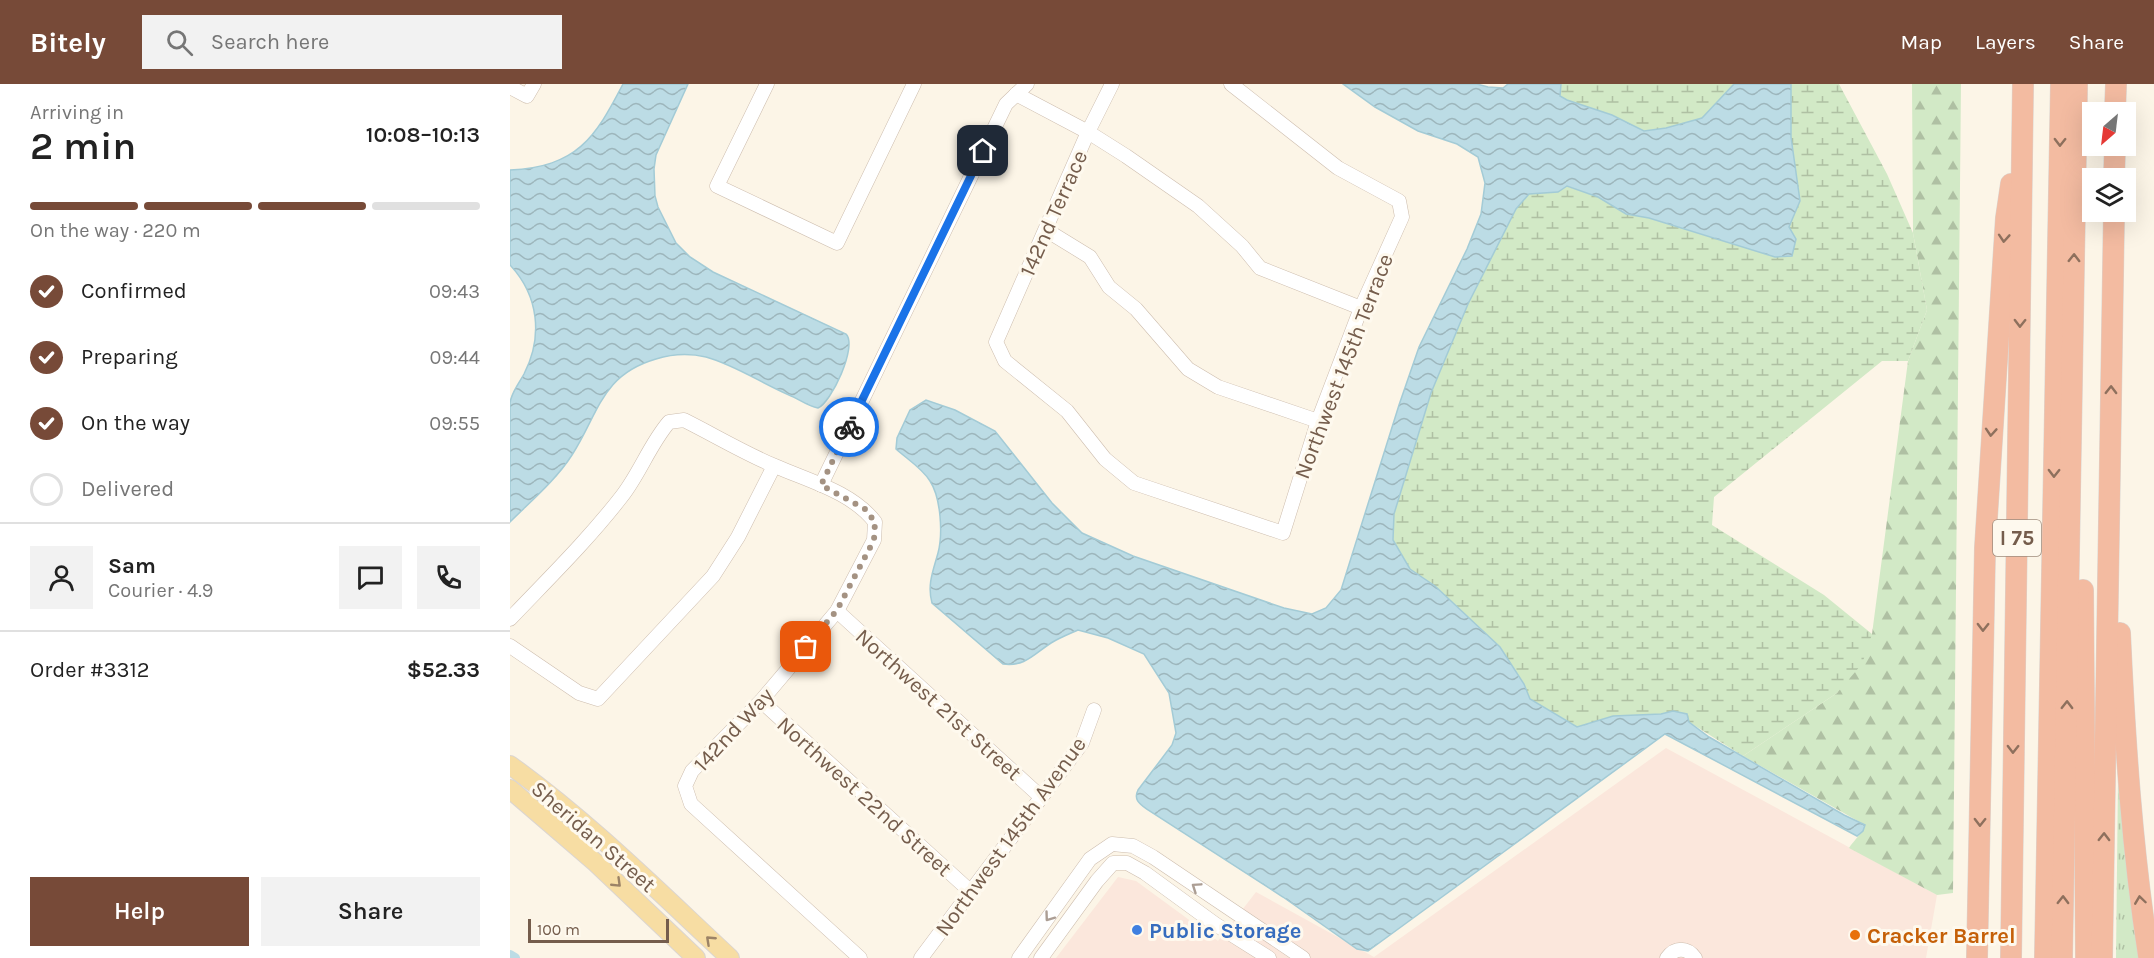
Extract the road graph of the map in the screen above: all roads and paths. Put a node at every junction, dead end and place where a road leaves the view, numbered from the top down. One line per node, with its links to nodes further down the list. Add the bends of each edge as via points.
1 (767, 84): 2 (street, via 717,186 837,243)
2 (914, 84)
3 (1027, 84): 11 (street)
4 (1112, 84): 15 (street, 142nd Terrace)
5 (1231, 84): 19 (street, Northwest 145th Terrace, via 1338,168 1399,201 1402,218)
6 (2023, 84): 14 (highway, I 75)
7 (2061, 84): 46 (highway, one-way to 46)
8 (2077, 84): 18 (highway, one-way to 8)
9 (2116, 84): 13 (highway)
10 (510, 87): 12 (street)
11 (1016, 89): 15 (street); 23 (street)
12 (531, 90)
13 (2115, 102)
14 (2022, 118): 44 (highway, one-way to 44, via 2006,218 1988,485); 45 (highway, I 75, one-way to 45)
15 (1088, 132): 17 (street, 142nd Terrace); 19 (street, via 1198,206 1260,268)
16 (2114, 222): 20 (highway, one-way to 16)
17 (1046, 230): 21 (street, via 1090,257 1109,287 1136,309 1188,369 1218,387); 24 (street, 142nd Terrace, via 996,342 1005,361 1066,411 1105,459 1134,483)
18 (2074, 283): 47 (highway, one-way to 18); 48 (highway, via 2081,304)
19 (1361, 308): 21 (street, Northwest 145th Terrace)
20 (2110, 419): 49 (highway, one-way to 20); 50 (highway, one-way to 20, via 2140,903 2126,763)
21 (1317, 421): 24 (street, Northwest 145th Terrace)
22 (774, 466): 23 (street); 26 (street, via 684,420 669,422 624,493); 27 (street, via 713,576 598,699 579,693)
23 (821, 485): 25 (street, 142nd Way, via 865,509 875,522 874,540)
24 (1283, 533)
25 (837, 610): 28 (street, 142nd Way); 32 (street, Northwest 21st Street)
26 (510, 619)
27 (510, 646)
28 (760, 701): 33 (street, Northwest 22nd Street); 36 (street, 142nd Way, via 692,771 685,786 691,804)
29 (1094, 710): 32 (street, Northwest 145th Avenue, via 1082,743)
30 (510, 765): 35 (main road, Sheridan Street, one-way to 30, via 605,841)
31 (510, 789): 34 (main road, Sheridan Street, one-way to 34, via 596,863)
32 (1041, 797): 33 (street, Northwest 145th Avenue)
33 (970, 891): 37 (street, Northwest 145th Avenue)
34 (696, 958)
35 (730, 958)
36 (860, 958)
37 (921, 958)
38 (1019, 958): 41 (street, one-way to 38, via 1153,857 1133,846 1112,844 1090,859)
39 (1041, 958): 40 (street, via 1113,863 1127,863 1145,873)
40 (1269, 958)
41 (1303, 958)
42 (1667, 958): 43 (street, via 1681,949)
43 (1695, 958)
44 (1977, 958)
45 (2011, 958)
46 (2045, 958)
47 (2062, 958)
48 (2086, 958)
49 (2102, 958)
50 (2150, 958)

